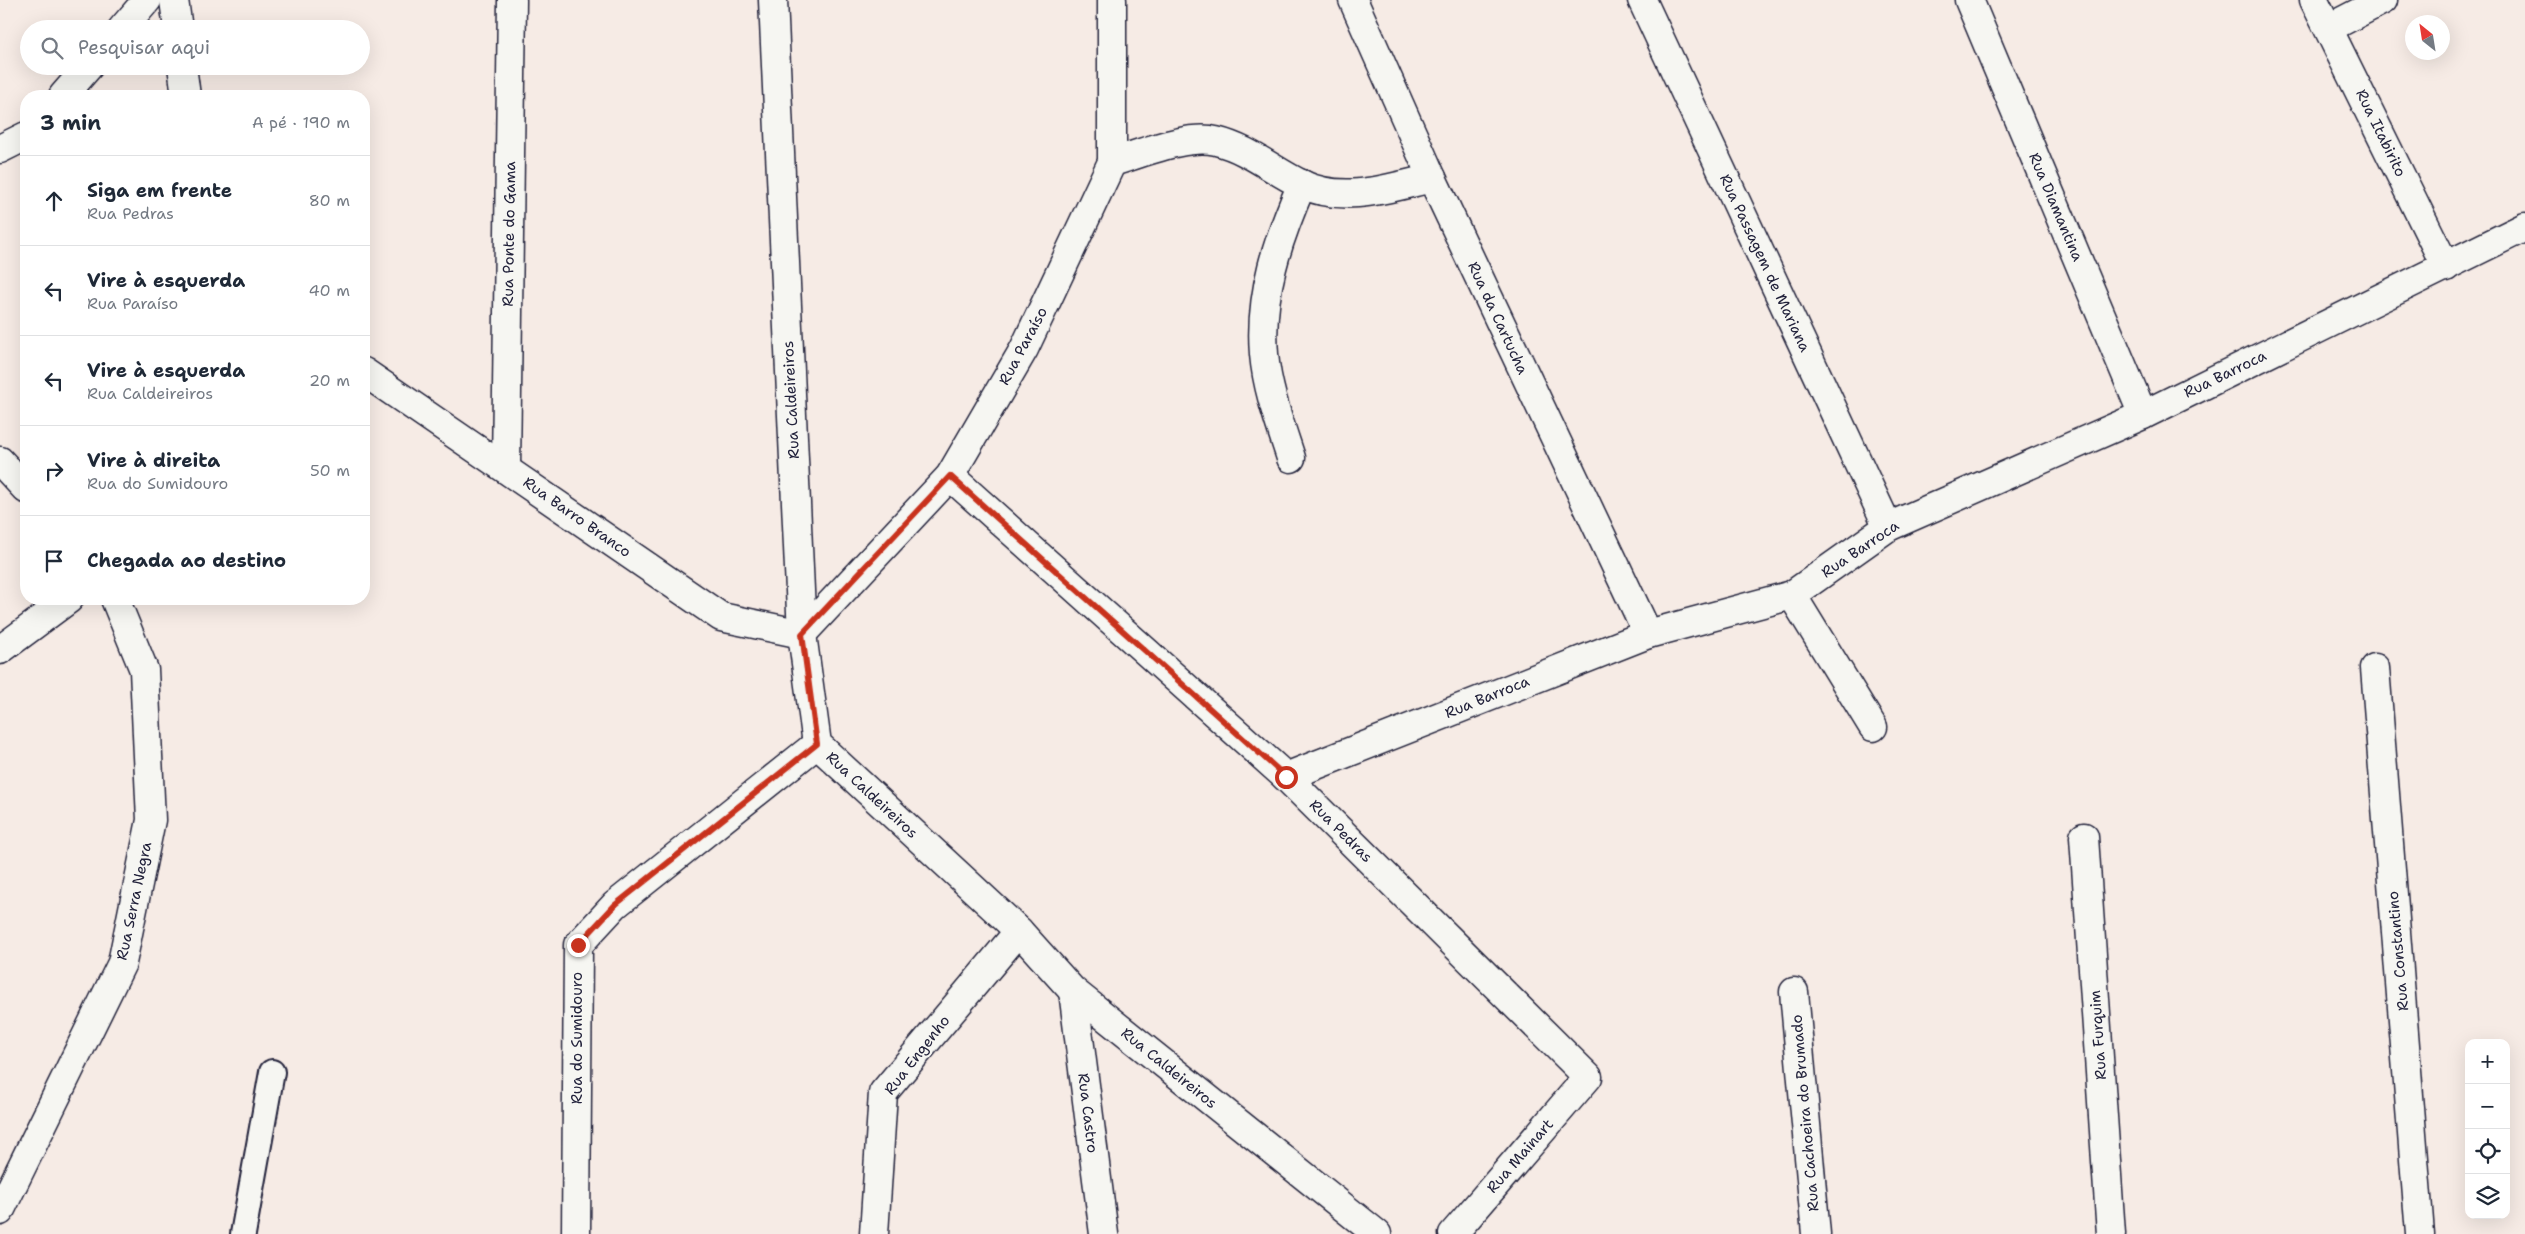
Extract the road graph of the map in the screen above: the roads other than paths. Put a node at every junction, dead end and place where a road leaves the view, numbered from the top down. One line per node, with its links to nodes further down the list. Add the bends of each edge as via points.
1 (147, 0): 11 (street)
2 (174, 0): 12 (street)
3 (512, 0): 29 (street, Rua Ponte do Gama)
4 (773, 0): 36 (street, Rua Caldeireiros)
5 (1112, 0): 20 (street, Rua Paraíso)
6 (1353, 0): 21 (street, Rua da Cartucha)
7 (1642, 0): 32 (street, Rua Passagem de Mariana)
8 (1969, 0): 26 (street, Rua Diamantina)
9 (2314, 0): 13 (street, Rua Itabirito)
10 (2383, 0): 13 (street)
11 (130, 20)
12 (177, 20)
13 (2329, 28): 24 (street, Rua Itabirito)
14 (82, 75): 16 (street)
15 (183, 75): 17 (street)
16 (68, 90)
17 (185, 90)
18 (20, 139): 19 (street)
19 (0, 149)
20 (1112, 162): 22 (street, via 1187,141 1215,141 1252,154); 30 (street, Rua Paraíso, via 1024,349)
21 (1432, 178): 22 (street, via 1359,194 1331,194); 37 (street, Rua da Cartucha)
22 (1302, 184): 27 (street, via 1284,225 1264,306 1264,355 1274,405)
23 (2525, 227): 24 (street, Rua Barroca)
24 (2446, 267): 26 (street, Rua Barroca)
25 (370, 376): 29 (street, Rua Barro Branco)
26 (2142, 415): 32 (street, Rua Barroca)
27 (1291, 458)
28 (0, 461): 31 (street)
29 (506, 468): 36 (street, Rua Barro Branco, via 721,617)
30 (950, 476): 36 (street, Rua Paraíso); 42 (street, Rua Pedras)
31 (20, 483)
32 (1888, 526): 33 (street, Rua Barroca)
33 (1792, 595): 37 (street, Rua Barroca); 40 (street)
34 (61, 605): 38 (street)
35 (117, 605): 49 (street, Rua Serra Negra, via 144,670 151,820 122,963)
36 (802, 634): 41 (street, Rua Caldeireiros)
37 (1648, 634): 42 (street, Rua Barroca)
38 (0, 650)
39 (2375, 668): 58 (street, Rua Constantino)
40 (1873, 727)
41 (817, 744): 44 (street, Rua Caldeireiros); 51 (street, Rua do Sumidouro, via 615,905 578,945)
42 (1286, 777): 48 (street, Rua Pedras)
43 (2084, 837): 57 (street, Rua Furquim)
44 (1019, 931): 45 (street, Rua Caldeireiros); 52 (street, Rua Engenho, via 884,1093)
45 (1073, 991): 53 (street, Rua Castro); 54 (street, Rua Caldeireiros)
46 (1794, 992): 56 (street, Rua Cachoeira do Brumado)
47 (272, 1072): 50 (lane)
48 (1588, 1077): 55 (street, Rua Mainart)
49 (0, 1211)
50 (243, 1234)
51 (576, 1234)
52 (874, 1234)
53 (1104, 1234)
54 (1377, 1234)
55 (1453, 1234)
56 (1816, 1234)
57 (2111, 1234)
58 (2420, 1234)

